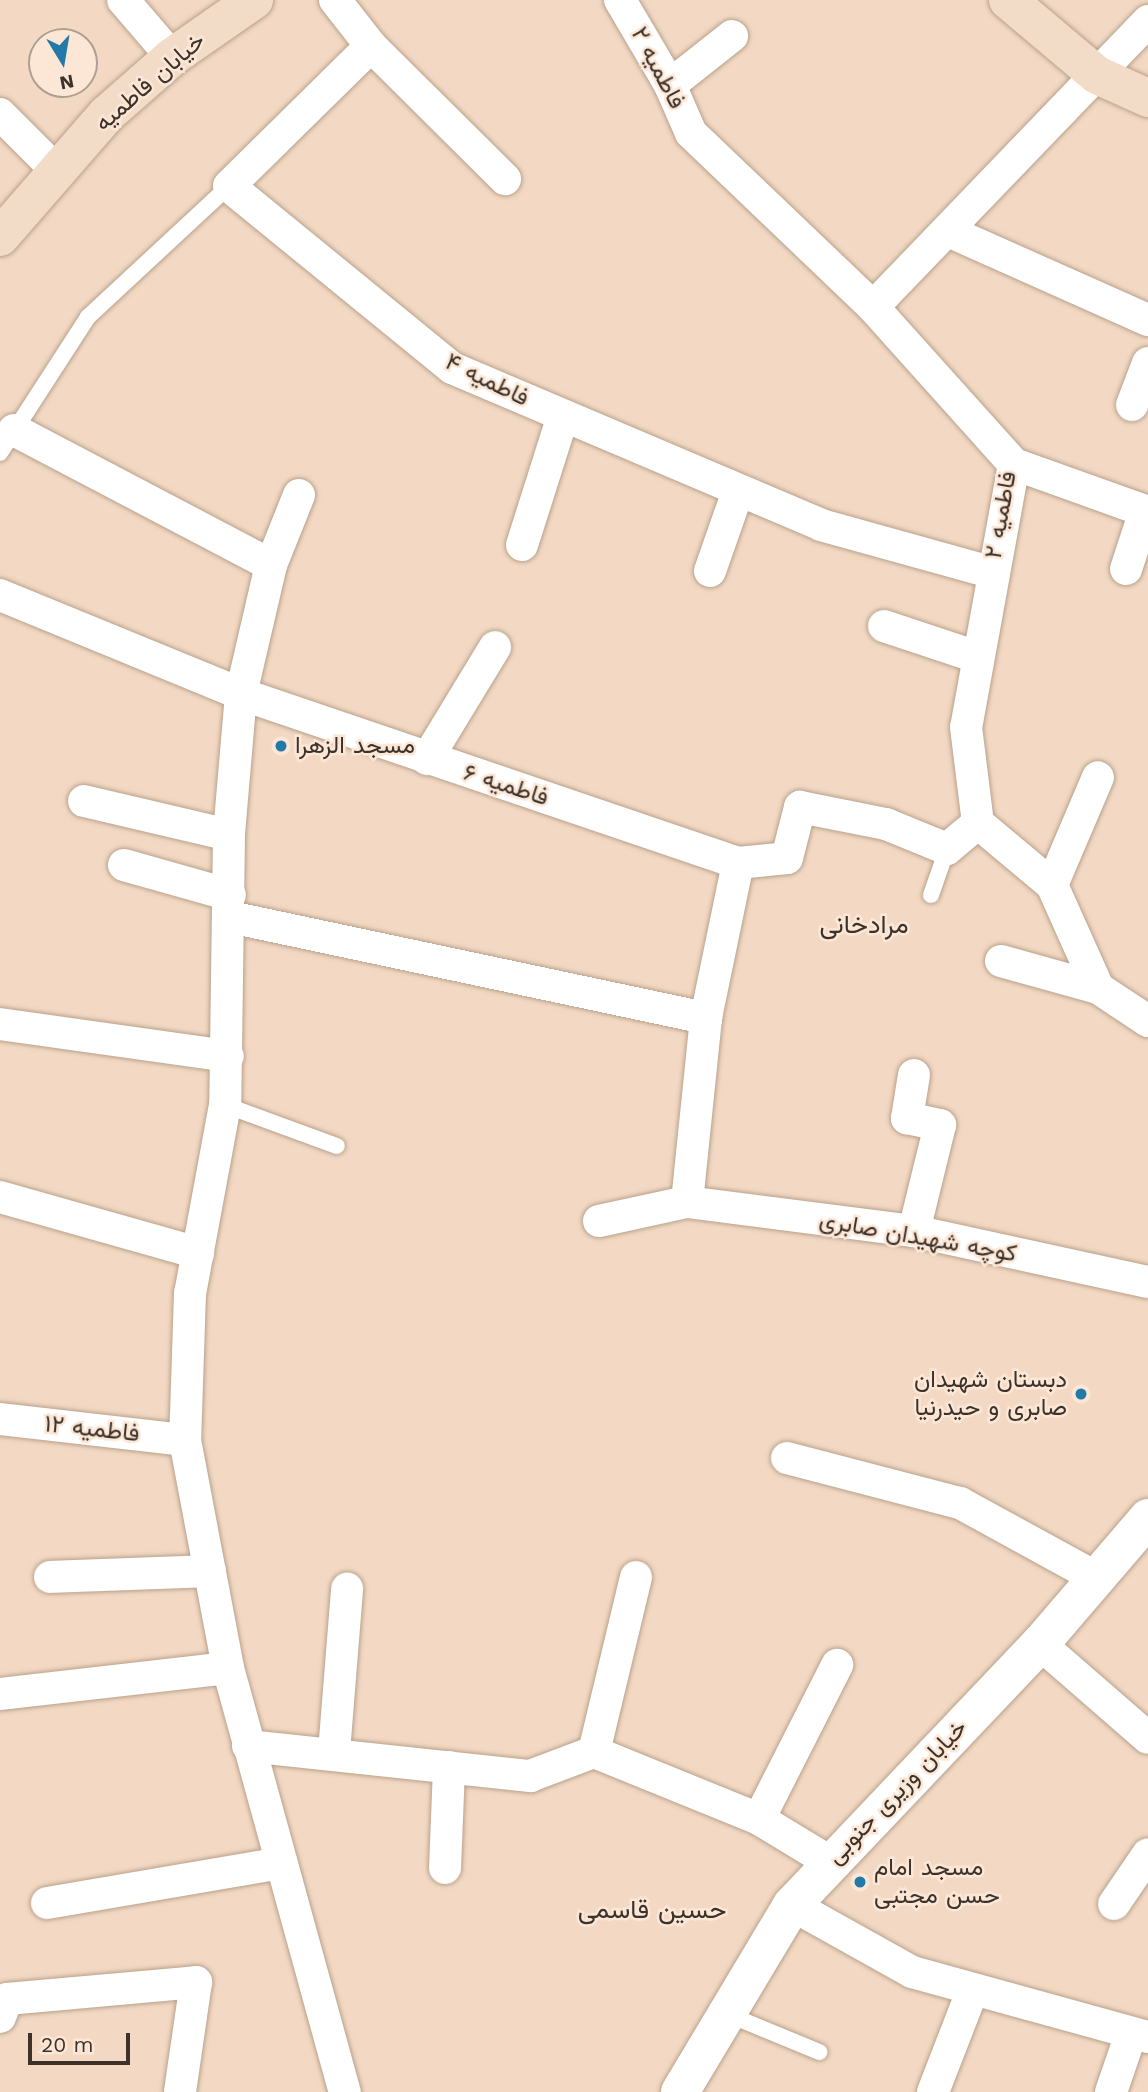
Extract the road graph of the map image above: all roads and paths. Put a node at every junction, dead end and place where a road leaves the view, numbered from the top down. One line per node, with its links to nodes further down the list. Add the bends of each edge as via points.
1 (123, 0): 9 (street)
2 (254, 0): 9 (main road, خیابان فاطمیه)
3 (335, 0): 8 (street)
4 (620, 0): 11 (street, فاطمیه ۲)
5 (1008, 0): 10 (main road)
6 (1148, 21): 10 (street)
7 (732, 36): 11 (street)
8 (371, 46): 15 (street); 16 (street)
9 (172, 57): 14 (main road, خیابان فاطمیه, via 106,115)
10 (1097, 75): 12 (main road); 17 (street)
11 (670, 85): 19 (street, فاطمیه ۲, via 691,133)
12 (1148, 98)
13 (0, 114): 14 (street)
14 (57, 171): 18 (main road, خیابان فاطمیه)
15 (505, 179)
16 (229, 186): 23 (street, فاطمیه ۴, via 452,368); 24 (lane, via 88,317)
17 (948, 231): 19 (street); 20 (street)
18 (0, 237)
19 (873, 307): 25 (street, فاطمیه ۲)
20 (1148, 320)
21 (1148, 363): 22 (street)
22 (1132, 405)
23 (563, 416): 26 (street, فاطمیه ۴); 28 (street)
24 (7, 442): 29 (street)
25 (1014, 464): 30 (street, via 1144,511); 32 (street, فاطمیه ۲)
26 (738, 491): 31 (street); 32 (street, فاطمیه ۴, via 821,525)
27 (299, 495): 29 (street)
28 (522, 545)
29 (271, 565): 37 (street)
30 (1126, 569)
31 (710, 571)
32 (991, 572): 36 (street, فاطمیه ۲)
33 (0, 595): 37 (street, فاطمیه ۶)
34 (884, 626): 36 (street)
35 (495, 647): 38 (street)
36 (977, 657): 41 (street, فاطمیه ۲, via 966,727)
37 (241, 694): 38 (street, فاطمیه ۶); 42 (street)
38 (427, 758): 44 (street, فاطمیه ۶)
39 (1098, 777): 46 (street)
40 (84, 801): 42 (street)
41 (978, 823): 43 (street); 46 (street)
42 (229, 835): 48 (street)
43 (947, 849): 44 (street, فاطمیه ۶, via 886,824 800,807 787,858); 47 (lane)
44 (738, 863): 51 (street)
45 (124, 865): 48 (street)
46 (1052, 885): 50 (street)
47 (931, 895)
48 (230, 906): 51 (street); 54 (street)
49 (1001, 961): 50 (street)
50 (1098, 988): 52 (street)
51 (706, 1018): 59 (street)
52 (1148, 1021)
53 (0, 1024): 54 (street)
54 (228, 1056): 56 (street)
55 (914, 1075): 61 (street, via 907,1118 940,1125)
56 (225, 1105): 57 (lane); 62 (street)
57 (337, 1146)
58 (0, 1197): 62 (street)
59 (687, 1202): 60 (street, کوچه شهیدان صابری); 61 (street, کوچه شهیدان صابری)
60 (599, 1221)
61 (915, 1231): 63 (street, کوچه شهیدان صابری)
62 (198, 1253): 65 (street, via 190,1293)
63 (1148, 1282)
64 (0, 1419): 65 (street, فاطمیه ۱۲)
65 (185, 1440): 68 (street)
66 (787, 1458): 71 (street, via 960,1503)
67 (1148, 1518): 71 (street, خیابان وزیری جنوبی)
68 (211, 1571): 69 (street); 75 (street)
69 (50, 1577)
70 (636, 1577): 80 (street)
71 (1097, 1578): 73 (street, خیابان وزیری جنوبی)
72 (347, 1589): 79 (street)
73 (1040, 1644): 77 (street); 84 (street, خیابان وزیری جنوبی)
74 (837, 1665): 82 (street)
75 (228, 1668): 76 (street); 78 (street)
76 (0, 1694)
77 (1148, 1738)
78 (248, 1746): 79 (street); 85 (street)
79 (334, 1752): 81 (street)
80 (594, 1752): 81 (street, via 530,1776); 82 (street)
81 (449, 1767): 86 (street)
82 (759, 1819): 84 (street)
83 (1148, 1854): 88 (street)
84 (830, 1862): 89 (street, خیابان وزیری جنوبی)
85 (282, 1863): 87 (street); 96 (street)
86 (446, 1868)
87 (47, 1903)
88 (1114, 1904)
89 (792, 1905): 90 (street, via 912,1972); 91 (street, خیابان وزیری جنوبی)
90 (973, 1989): 93 (street); 98 (street)
91 (727, 2014): 94 (lane); 97 (street, خیابان وزیری جنوبی)
92 (0, 2017): 95 (street, via 7,1999 196,1982)
93 (1140, 2035): 99 (street)
94 (819, 2052)
95 (180, 2092)
96 (345, 2092)
97 (680, 2092)
98 (933, 2092)
99 (1111, 2092)

